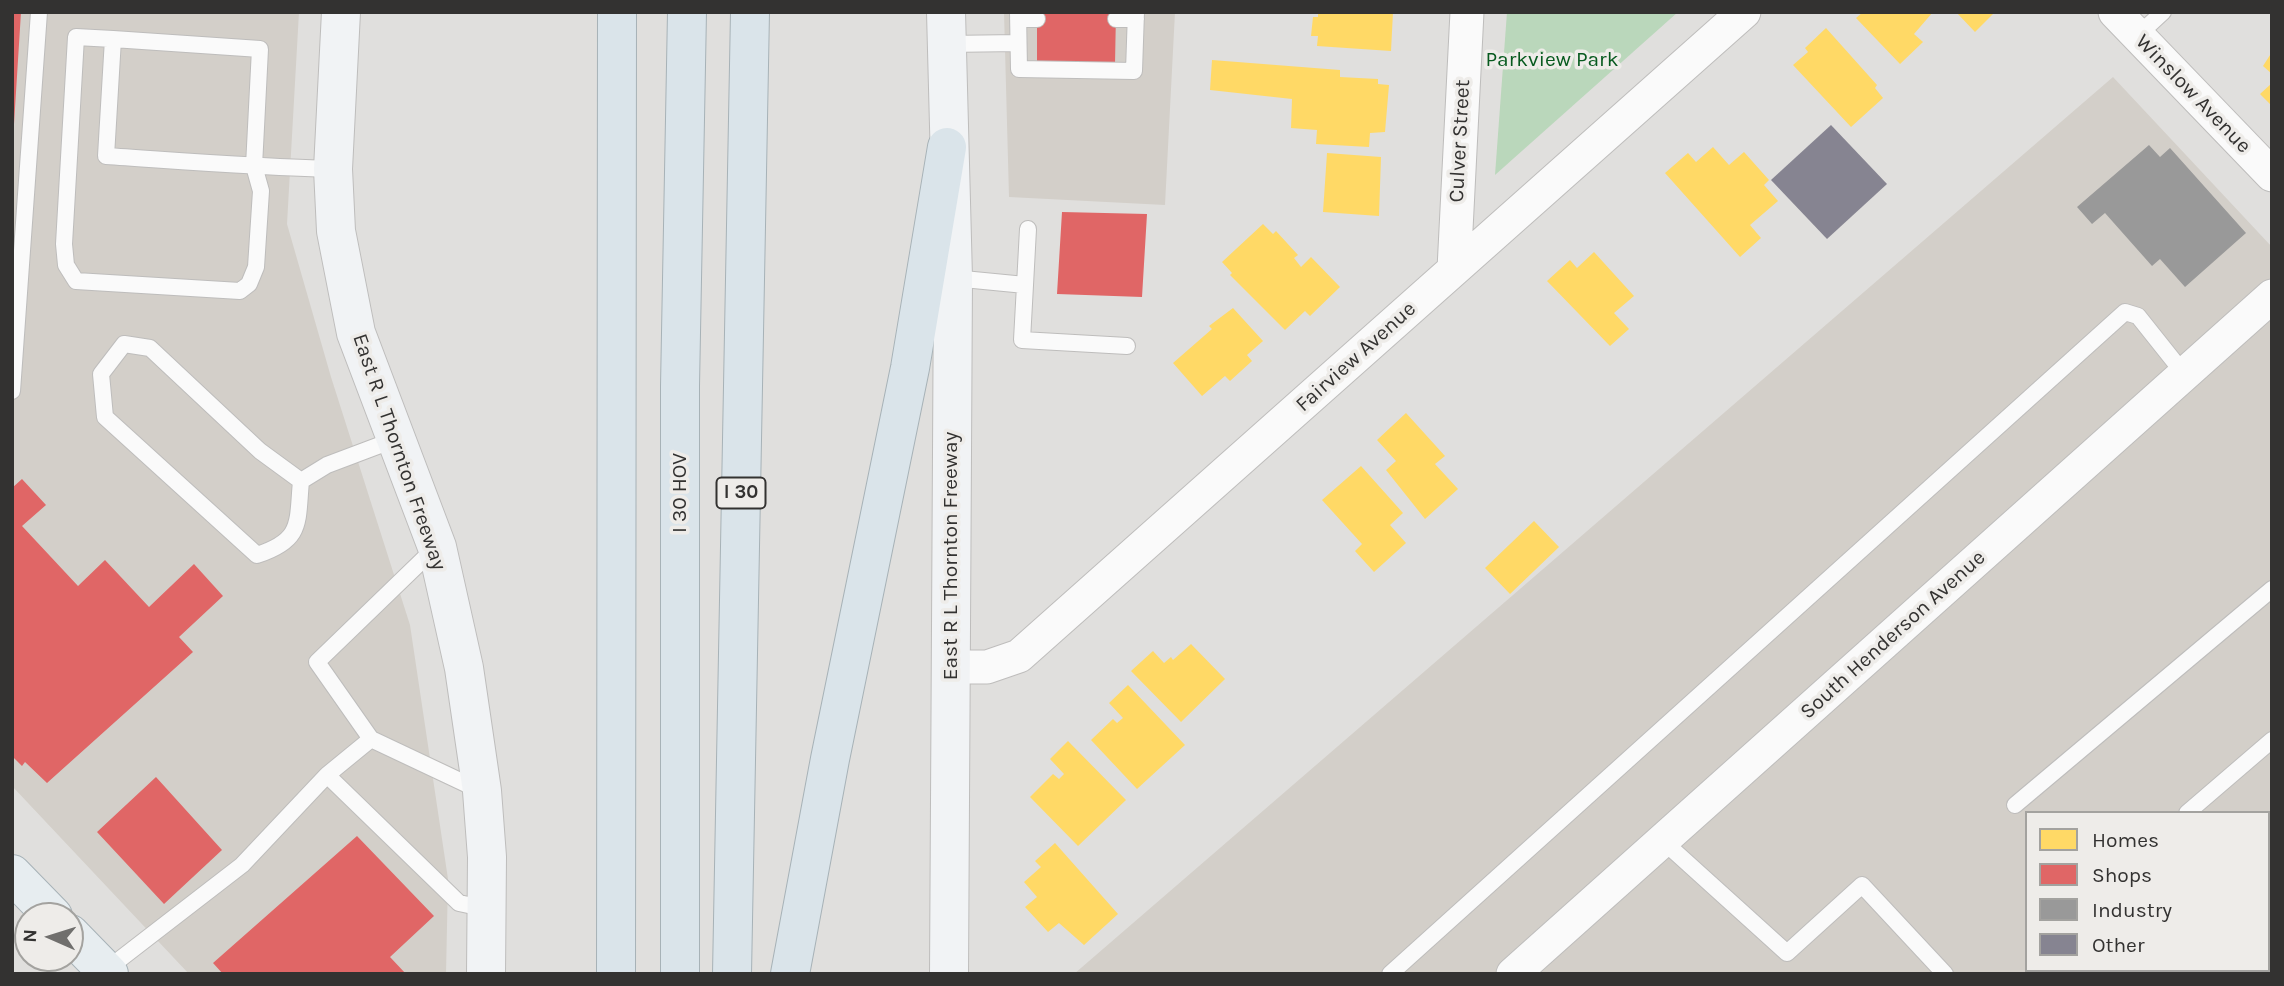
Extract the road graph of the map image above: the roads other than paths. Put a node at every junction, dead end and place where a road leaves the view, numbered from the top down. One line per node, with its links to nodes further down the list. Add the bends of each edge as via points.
1 (39, 12): 30 (lane)
2 (341, 12): 21 (main road, East R L Thornton Freeway)
3 (617, 12): 49 (highway)
4 (666, 12): 50 (highway, I 30 HOV)
5 (687, 12): 51 (highway, I 30 HOV, via 680,386)
6 (751, 12): 52 (highway, I 30)
7 (1466, 12): 24 (street, Culver Street)
8 (1744, 12): 24 (street, Fairview Avenue)
9 (2115, 12): 16 (street, Winslow Avenue)
10 (2163, 12): 16 (lane)
11 (1018, 16): 13 (lane); 18 (lane)
12 (1136, 16): 14 (lane); 18 (lane, via 1134,71 1019,69)
13 (1037, 19)
14 (1116, 19)
15 (946, 28): 18 (lane); 19 (main road, East R L Thornton Freeway)
16 (2136, 37): 22 (street, Winslow Avenue)
17 (113, 39): 20 (lane, via 260,49); 20 (lane, via 106,156); 20 (lane, via 76,37 64,254 76,281 240,291 256,267 261,191)
18 (1018, 43)
19 (947, 147): 25 (main road, East R L Thornton Freeway); 53 (highway, via 910,368)
20 (254, 166): 21 (lane)
21 (333, 169): 31 (main road, East R L Thornton Freeway, via 336,231 356,333)
22 (2272, 175)
23 (1028, 229): 26 (lane)
24 (1454, 269): 35 (street, Fairview Avenue, via 1019,656 987,667)
25 (953, 278): 26 (lane); 35 (main road, East R L Thornton Freeway)
26 (1025, 285): 28 (lane, via 1022,340)
27 (2272, 296): 29 (street, South Henderson Avenue)
28 (1127, 346)
29 (2185, 375): 42 (street, South Henderson Avenue); 55 (lane, via 2138,316 2125,312)
30 (12, 391)
31 (396, 439): 32 (lane, via 327,465); 33 (main road, East R L Thornton Freeway)
32 (301, 481): 32 (lane, via 260,451 150,348 124,344 102,374 105,417 257,555 281,547 297,531)
33 (437, 547): 36 (lane, via 317,662); 39 (main road, East R L Thornton Freeway, via 464,668)
34 (2272, 589): 40 (lane)
35 (951, 667): 54 (main road, East R L Thornton Freeway)
36 (371, 739): 38 (lane); 39 (lane)
37 (2272, 740): 41 (lane)
38 (327, 775): 45 (lane, via 459,903); 47 (lane, via 242,865)
39 (482, 791): 45 (main road, East R L Thornton Freeway)
40 (2015, 805)
41 (2189, 811)
42 (1662, 840): 56 (street, South Henderson Avenue); 57 (lane, via 1787,953 1862,885)
43 (12, 874): 44 (main road)
44 (39, 902)
45 (488, 909): 48 (main road, East R L Thornton Freeway)
46 (84, 948): 47 (main road)
47 (107, 972)
48 (486, 974)
49 (615, 974)
50 (664, 974)
51 (680, 974)
52 (732, 974)
53 (790, 974)
54 (949, 974)
55 (1390, 974)
56 (1513, 974)
57 (1945, 974)

